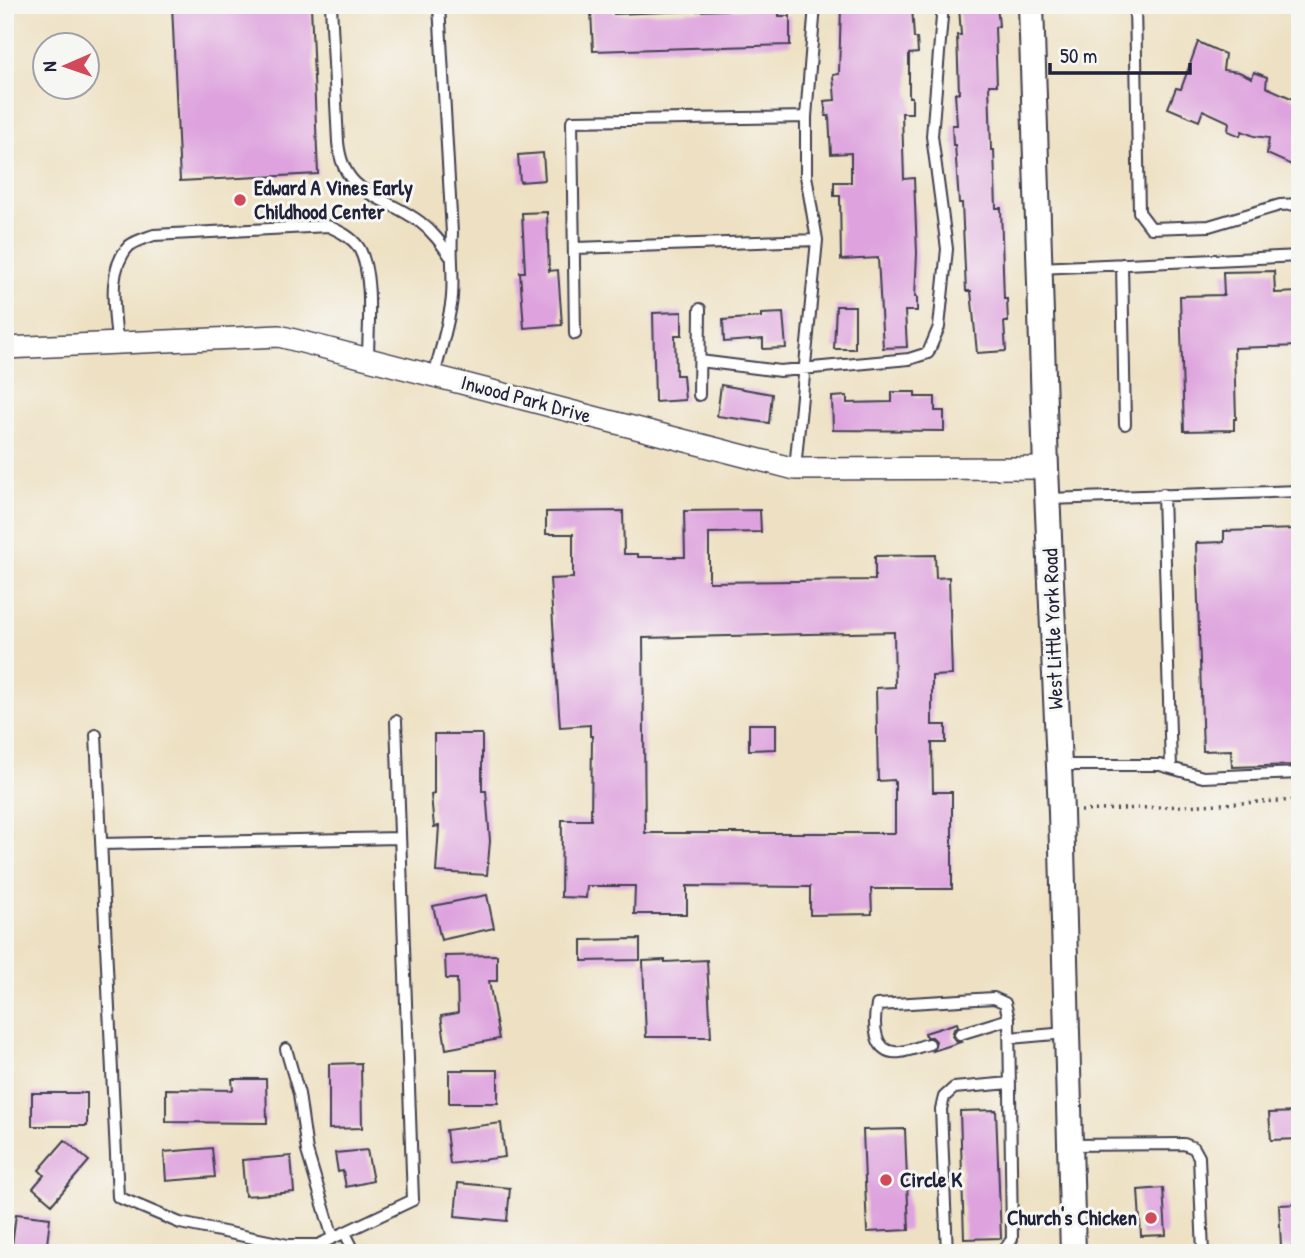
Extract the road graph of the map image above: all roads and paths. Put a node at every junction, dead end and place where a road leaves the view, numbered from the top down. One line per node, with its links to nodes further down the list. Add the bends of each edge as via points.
1 (331, 5): 11 (lane, via 338,142 345,173 365,191 433,232)
2 (439, 5): 11 (lane)
3 (815, 5): 7 (lane)
4 (943, 5): 21 (lane, via 932,136 947,249 939,327 928,353 909,359)
5 (1031, 5): 14 (street, West Little York Road)
6 (1135, 5): 8 (lane, via 1139,212 1151,228 1209,226 1280,205)
7 (806, 117): 9 (lane, via 806,176); 10 (lane, via 572,121)
8 (1300, 204)
9 (817, 240): 10 (lane); 21 (lane)
10 (575, 248): 16 (lane)
11 (450, 256): 22 (lane, via 451,304)
12 (1300, 256): 13 (lane)
13 (1122, 264): 14 (lane); 24 (lane)
14 (1040, 268): 25 (street, West Little York Road)
15 (700, 309): 20 (lane)
16 (575, 334)
17 (117, 342): 18 (street, Inwood Park Drive); 19 (street, Inwood Park Drive, via 279,335); 19 (lane, via 114,283 130,246 154,235 328,226 351,239 364,263)
18 (5, 348)
19 (368, 359): 22 (street, Inwood Park Drive)
20 (700, 361): 21 (lane, via 780,371); 23 (lane)
21 (805, 367): 26 (lane)
22 (434, 376): 26 (street, Inwood Park Drive)
23 (699, 396)
24 (1125, 424)
25 (1046, 468): 26 (street, Inwood Park Drive); 29 (street, West Little York Road)
26 (794, 469)
27 (1300, 491): 28 (lane)
28 (1163, 494): 29 (lane); 33 (lane)
29 (1047, 499): 32 (street, West Little York Road)
30 (396, 721): 37 (lane)
31 (96, 735): 38 (lane)
32 (1059, 765): 33 (lane); 36 (street, West Little York Road)
33 (1171, 768): 34 (lane, via 1203,777)
34 (1300, 773)
35 (1300, 800): 36 (path)
36 (1061, 812): 40 (street, West Little York Road)
37 (400, 838): 38 (lane); 47 (lane, via 413,1200)
38 (101, 844): 49 (lane, via 118,1197 180,1223)
39 (1010, 1019): 41 (lane); 42 (lane); 43 (lane, via 1005,1003 994,998 877,1005 876,1038 885,1050 898,1053)
40 (1067, 1033): 42 (lane); 46 (street, West Little York Road)
41 (960, 1034)
42 (1010, 1038): 45 (lane)
43 (929, 1044)
44 (286, 1049): 48 (lane, via 299,1094 307,1152)
45 (1010, 1083): 51 (lane, via 954,1088 944,1097); 52 (lane, via 1013,1239)
46 (1070, 1145): 53 (street, West Little York Road); 54 (lane, via 1184,1144 1194,1149 1199,1157)
47 (345, 1233): 48 (lane); 50 (lane)
48 (333, 1238): 49 (lane)
49 (320, 1249)
50 (355, 1253)
51 (947, 1253)
52 (998, 1253)
53 (1073, 1253)
54 (1203, 1253)

